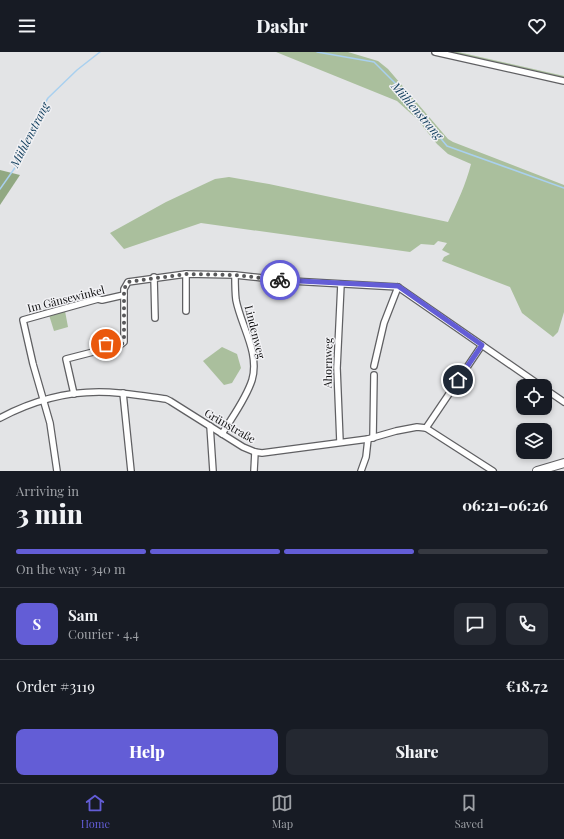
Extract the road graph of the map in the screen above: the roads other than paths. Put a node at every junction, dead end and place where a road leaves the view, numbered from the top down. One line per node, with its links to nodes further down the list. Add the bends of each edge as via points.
1 (435, 52): 2 (street)
2 (564, 81)
3 (186, 274): 4 (street); 5 (street); 9 (street)
4 (234, 275): 6 (street); 23 (street, Lindenweg, via 236,300 253,356 254,370 247,392)
5 (154, 278): 8 (street, via 128,282); 10 (street)
6 (341, 284): 7 (street); 25 (street, Ahornweg, via 337,368)
7 (398, 286): 11 (street); 12 (street, via 384,323)
8 (124, 295): 15 (street, via 124,342 119,346 66,359); 18 (street, Im Gänsewinkel, via 98,299 23,320)
9 (186, 311)
10 (155, 318)
11 (482, 345): 14 (street); 22 (street)
12 (374, 366)
13 (374, 375): 24 (street)
14 (531, 379)
15 (74, 394): 16 (street, Grünstraße); 18 (street, Grünstraße)
16 (123, 394): 21 (street, Grünstraße, via 166,399); 29 (street)
17 (552, 394): 19 (street)
18 (43, 400): 20 (street, Grünstraße); 28 (street, via 50,424)
19 (564, 402)
20 (0, 418)
21 (210, 426): 23 (street, Grünstraße); 30 (street)
22 (426, 428): 24 (street, Grünstraße, via 396,431); 33 (street)
23 (222, 434): 26 (street, Grünstraße)
24 (370, 439): 25 (street, Grünstraße); 32 (street)
25 (340, 442): 26 (street, Grünstraße)
26 (255, 452): 31 (street)
27 (564, 463): 34 (main road)
28 (57, 471)
29 (131, 471)
30 (213, 471)
31 (254, 471)
32 (361, 471)
33 (493, 471)
34 (537, 471)

